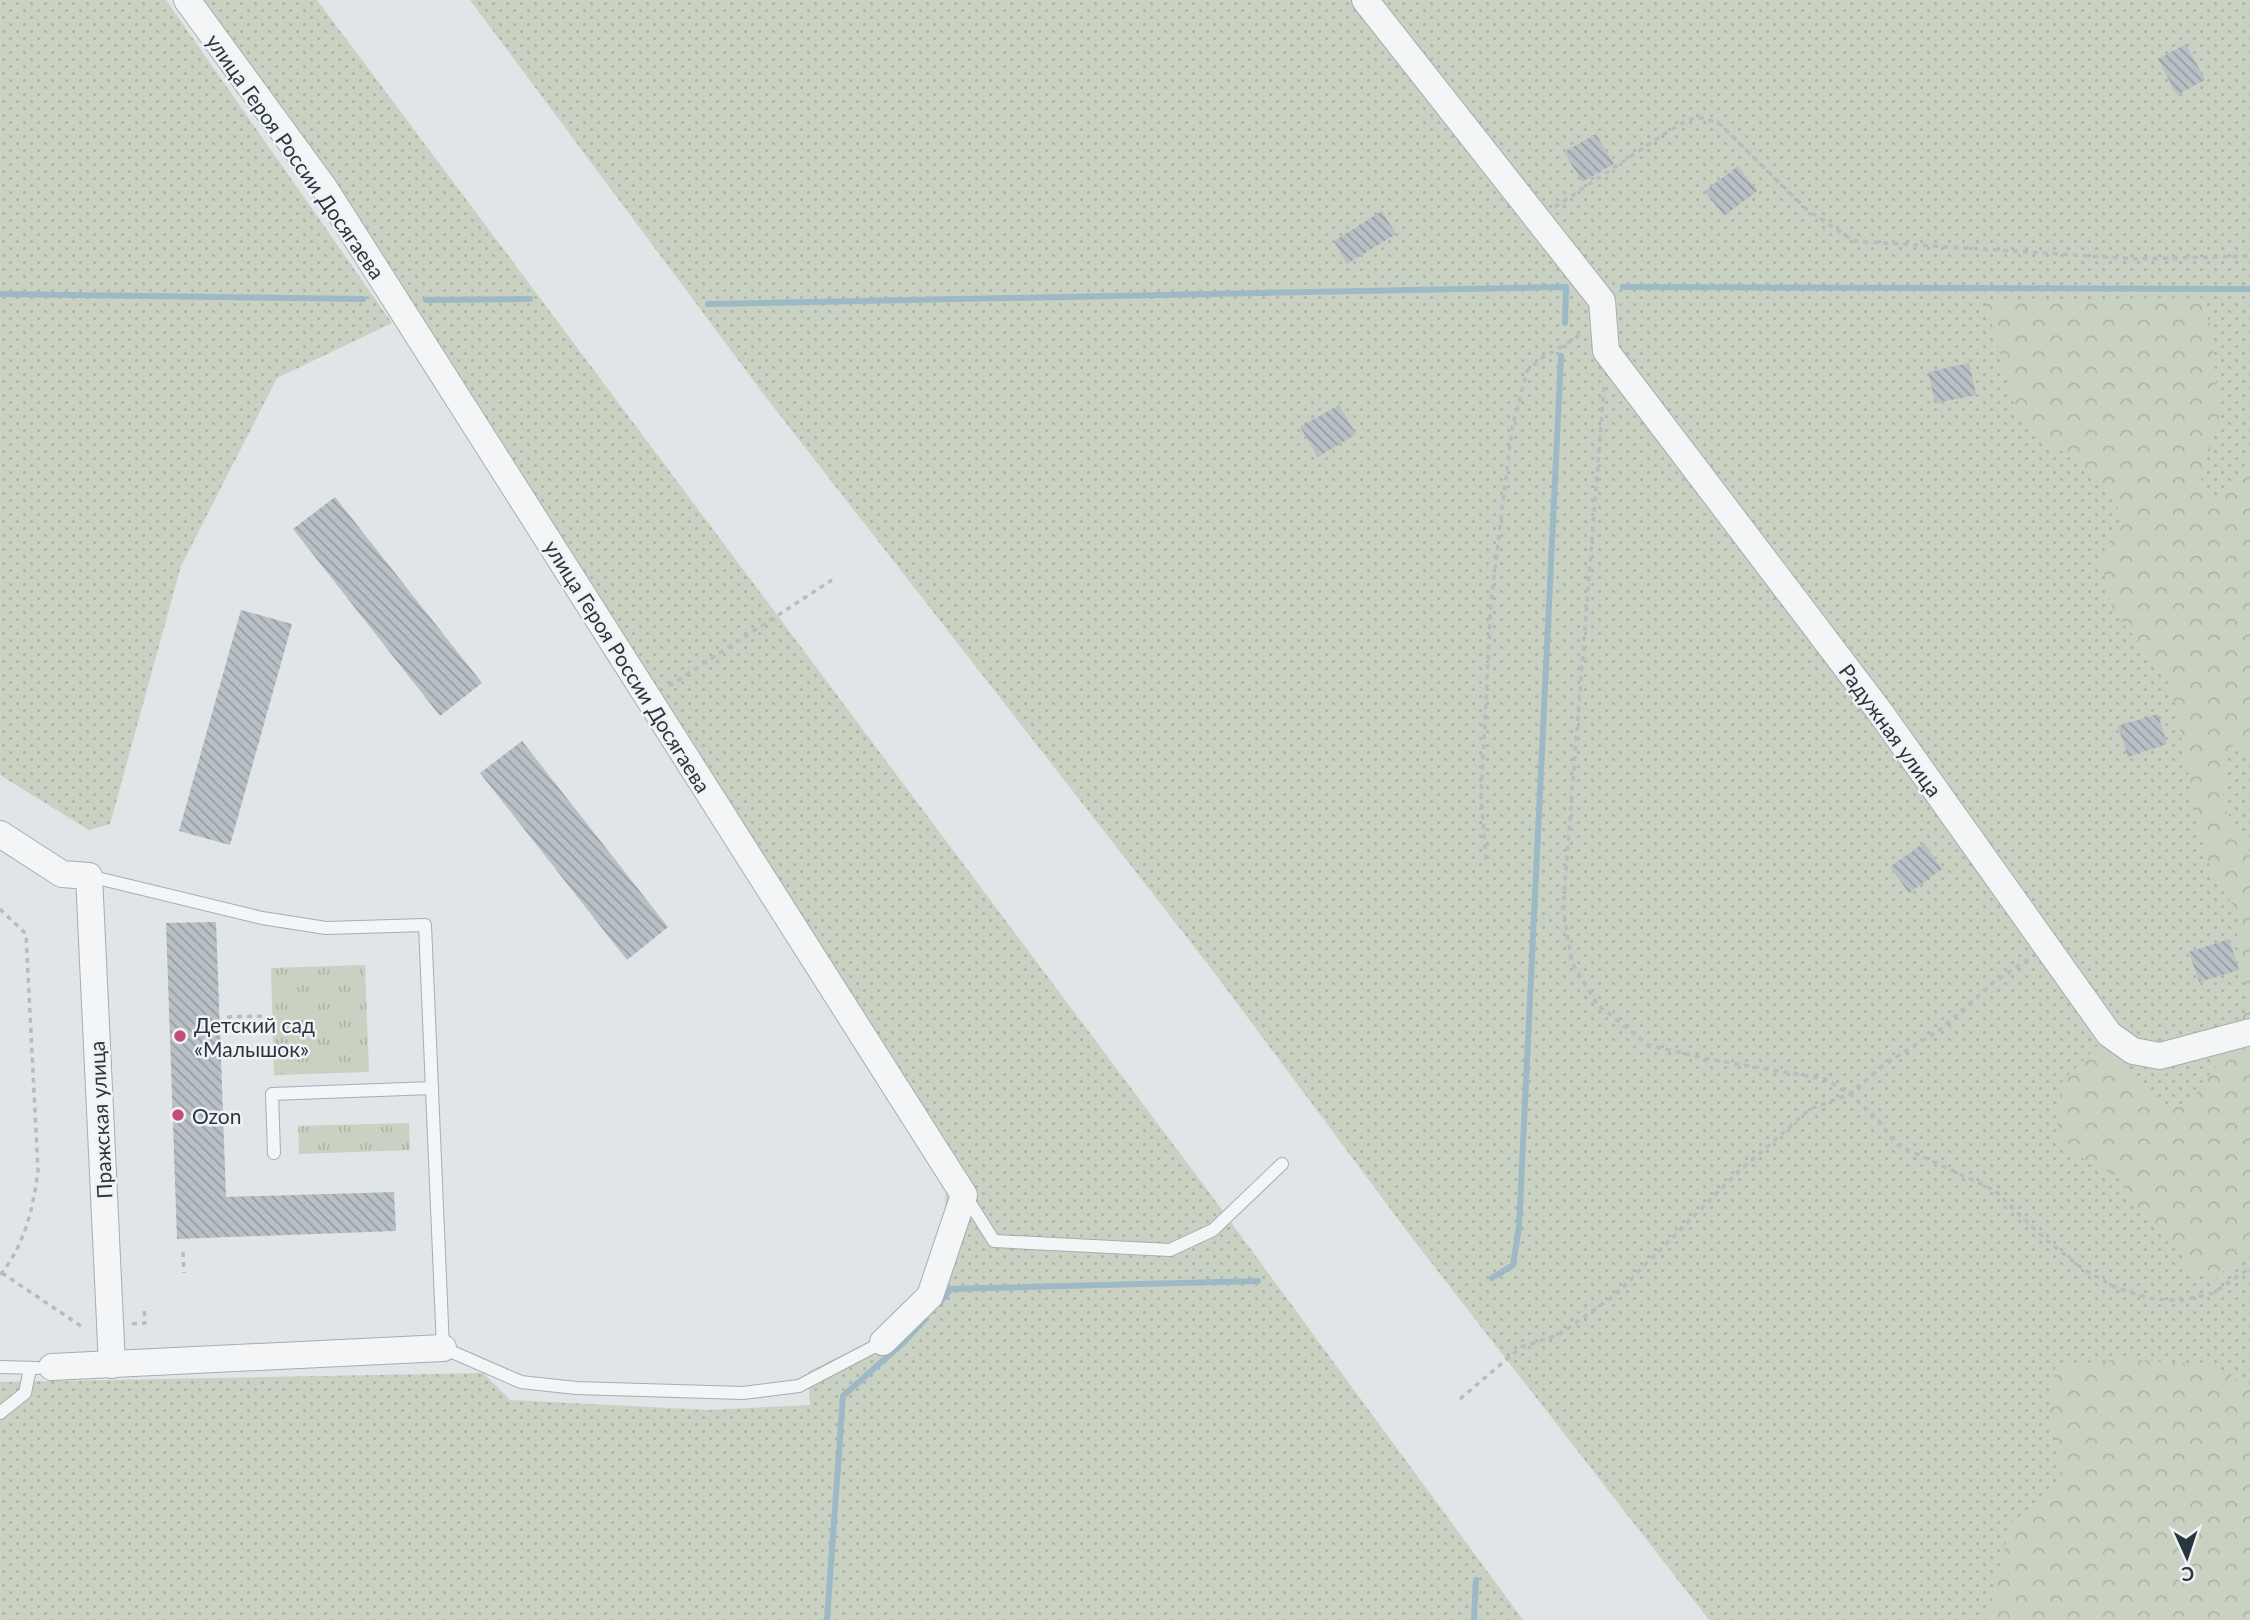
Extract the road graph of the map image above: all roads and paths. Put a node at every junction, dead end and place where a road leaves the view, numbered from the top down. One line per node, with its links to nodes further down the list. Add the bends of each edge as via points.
1 (187, 0): 8 (street, улица Героя России Досягаева, via 325,190)
2 (1365, 0): 3 (street)
3 (1538, 219): 4 (path, via 1670,130 1705,117 1721,125 1807,209 1854,241 2138,259); 5 (street)
4 (2250, 256)
5 (1602, 301): 6 (street); 10 (path, via 1576,338 1527,371 1512,428 1491,602 1481,797)
6 (1606, 351): 13 (street, Радужная улица, via 1880,712); 18 (path, via 1563,908 1572,963 1597,1004 1648,1045 1825,1079)
7 (831, 580): 8 (path)
8 (649, 699): 21 (street, улица Героя России Досягаева)
9 (0, 834): 11 (street, via 62,874)
10 (1486, 859)
11 (89, 876): 17 (lane, via 262,918 326,928 425,925); 29 (street, Пражская улица)
12 (0, 909): 25 (path, via 26,934 38,1171 19,1249)
13 (2047, 947): 16 (street, Радужная улица, via 2109,1034 2133,1051 2160,1056); 18 (path, via 1994,982 1941,1029 1885,1064)
14 (266, 1016): 15 (path)
15 (227, 1017)
16 (2250, 1032)
17 (432, 1088): 19 (lane, via 272,1094); 28 (lane)
18 (1850, 1094): 23 (path, via 1878,1119 1896,1144 1994,1190 2045,1239 2115,1287 2148,1298 2179,1301 2213,1293); 32 (path, via 1810,1109 1736,1174 1614,1296 1558,1335 1521,1347)
19 (274, 1153)
20 (1282, 1164): 21 (lane, via 1213,1230 1170,1250 994,1241)
21 (964, 1195): 27 (street, via 930,1296)
22 (183, 1252): 24 (path)
23 (2250, 1268)
24 (184, 1273)
25 (1, 1274): 26 (path)
26 (81, 1326)
27 (883, 1342): 28 (lane, via 799,1386 743,1393 521,1382)
28 (443, 1348): 29 (street)
29 (112, 1365): 31 (street)
30 (0, 1367): 31 (lane)
31 (41, 1368): 33 (lane, via 25,1393)
32 (1460, 1399)
33 (0, 1413)

